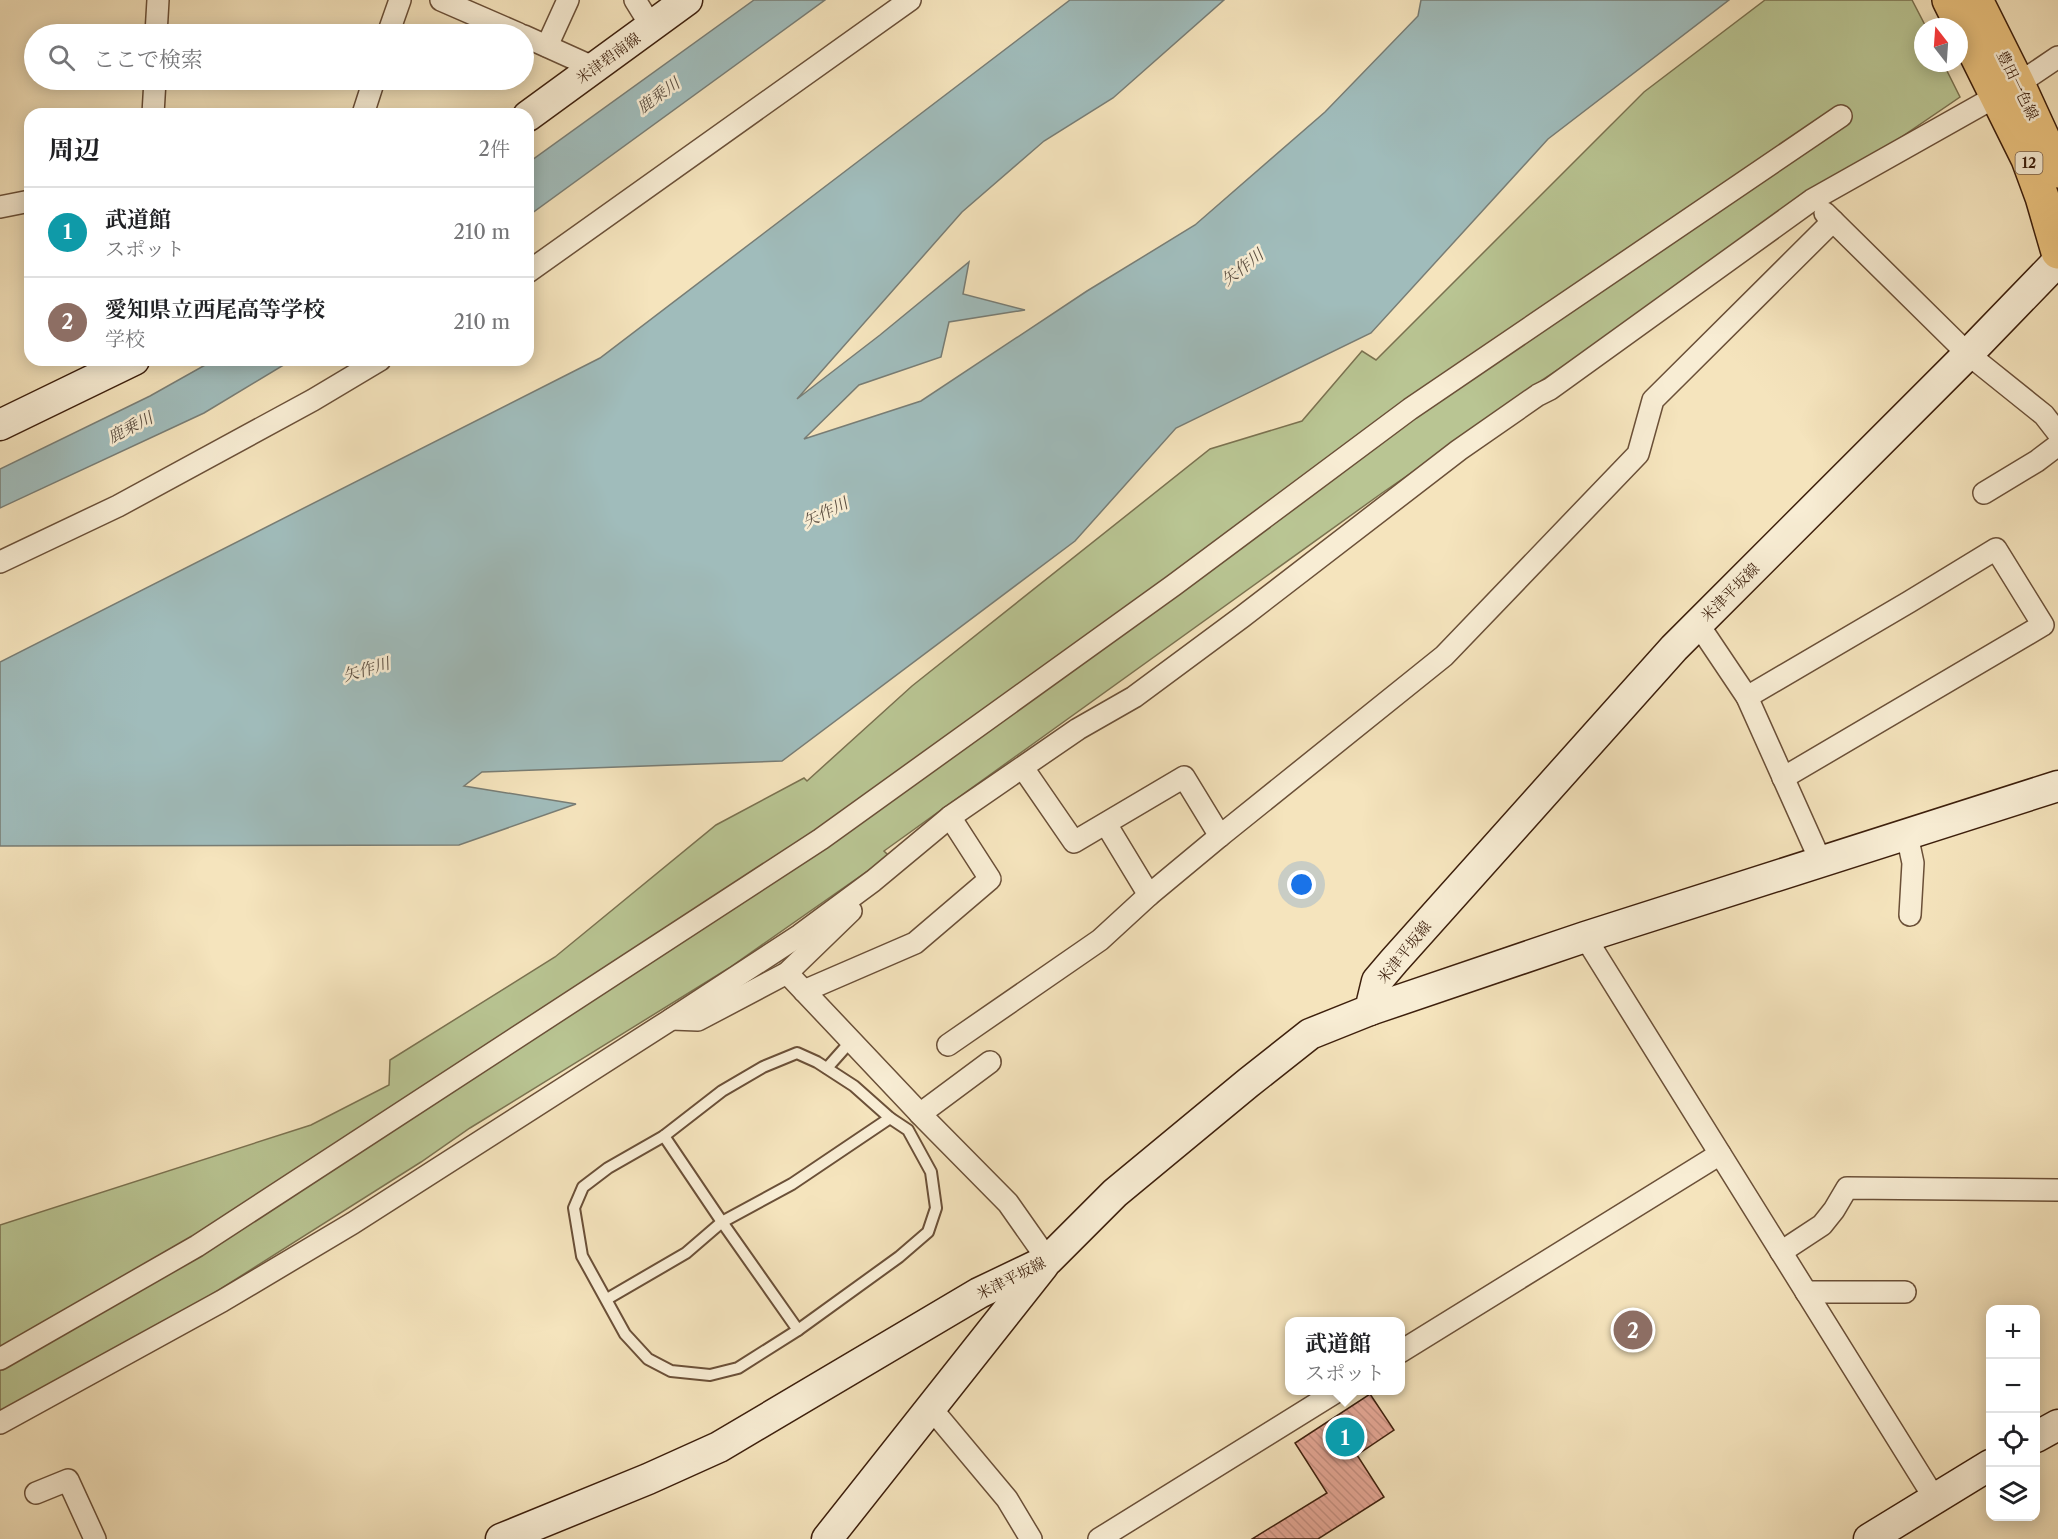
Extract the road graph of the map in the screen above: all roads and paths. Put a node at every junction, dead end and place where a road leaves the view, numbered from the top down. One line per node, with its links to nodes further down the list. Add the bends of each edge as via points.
1 (158, 0): 10 (street)
2 (400, 0): 11 (street)
3 (441, 0): 12 (street)
4 (568, 0): 15 (street)
5 (635, 0): 13 (street)
6 (687, 0): 13 (main road, 米津碧南線)
7 (910, 0): 32 (street)
8 (1949, 0): 18 (main road, 豊田一色線 / 12)
9 (1976, 0): 18 (main road, 豊田一色線 / 12)
10 (157, 24)
11 (392, 24)
12 (496, 24)
13 (651, 26): 17 (main road, 米津碧南線)
14 (534, 40): 15 (street)
15 (547, 46): 17 (street)
16 (2058, 57): 18 (street)
17 (595, 68): 23 (main road, 米津碧南線)
18 (2003, 81): 25 (main road, 豊田一色線 / 12); 26 (street); 30 (main road, 豊田一色線 / 12)
19 (154, 90): 21 (street)
20 (371, 90): 22 (street)
21 (153, 108)
22 (365, 108)
23 (534, 112)
24 (1841, 116): 76 (street, via 1410,410 821,839 197,1246)
25 (2058, 171)
26 (1812, 200): 29 (street); 43 (street, via 1459,450 1134,697 1078,729)
27 (24, 202): 28 (street)
28 (0, 207)
29 (1833, 221): 33 (street); 49 (street, via 1653,400 1638,454 1444,656)
30 (2058, 252)
31 (2058, 261): 33 (main road, 米津平坂線)
32 (534, 268)
33 (1968, 354): 37 (street, via 2044,415); 41 (main road, 米津平坂線)
34 (122, 366): 36 (main road)
35 (370, 366): 40 (street, via 118,506)
36 (0, 425)
37 (2058, 433)
38 (2058, 445): 39 (street)
39 (1984, 493)
40 (0, 562)
41 (1698, 624): 42 (street); 57 (main road, 米津平坂線, via 1377,981)
42 (1747, 697): 44 (street); 44 (street, via 1996,549 2043,626)
43 (1023, 768): 46 (street); 47 (street, via 1074,843)
44 (1783, 778): 50 (street)
45 (2058, 786): 48 (main road)
46 (950, 817): 51 (street); 56 (street, via 990,879 915,943)
47 (1106, 824): 49 (street, via 1184,777); 52 (street)
48 (1906, 835): 50 (main road); 53 (street, via 1913,863)
49 (1220, 836): 52 (street)
50 (1821, 862): 54 (main road)
51 (873, 881): 55 (street, via 857,905); 58 (street)
52 (1149, 895): 60 (street, via 1100,940)
53 (1910, 915)
54 (1585, 937): 57 (main road); 66 (street)
55 (786, 973): 56 (street); 58 (street, via 698,1020)
56 (804, 991): 59 (street)
57 (1370, 1010): 70 (main road, 米津平坂線, via 1310,1034 1114,1193)
58 (672, 1019): 79 (street, via 353,1223 222,1301)
59 (851, 1041): 62 (lane); 63 (street)
60 (948, 1045)
61 (990, 1062): 63 (street)
62 (827, 1068): 64 (lane); 65 (lane, via 797,1053 763,1067)
63 (920, 1114): 70 (street, via 1008,1203)
64 (890, 1118): 68 (lane, via 792,1184); 74 (lane, via 908,1130 931,1172 936,1208 928,1232)
65 (664, 1136): 68 (lane); 73 (lane, via 583,1187 574,1208 582,1256)
66 (1720, 1154): 69 (street); 75 (street)
67 (2058, 1190): 69 (street, via 1847,1188 1822,1225)
68 (722, 1222): 73 (lane, via 686,1253); 74 (lane)
69 (1781, 1252): 71 (street)
70 (1048, 1260): 78 (main road); 86 (main road, 米津平坂線, via 980,1293 719,1447)
71 (1806, 1292): 72 (street); 84 (street)
72 (1905, 1292)
73 (607, 1299): 74 (lane, via 625,1334 648,1359 671,1371 710,1375 738,1368)
74 (798, 1330)
75 (1405, 1350)
76 (0, 1359)
77 (1331, 1395): 89 (street)
78 (930, 1407): 87 (main road); 88 (street, via 1007,1499)
79 (0, 1423)
80 (2058, 1425): 81 (main road)
81 (2040, 1435)
82 (1987, 1467): 84 (main road)
83 (36, 1493): 85 (street, via 68,1480)
84 (1935, 1499): 90 (main road)
85 (95, 1539)
86 (501, 1539)
87 (827, 1539)
88 (1031, 1539)
89 (1099, 1539)
90 (1869, 1539)

